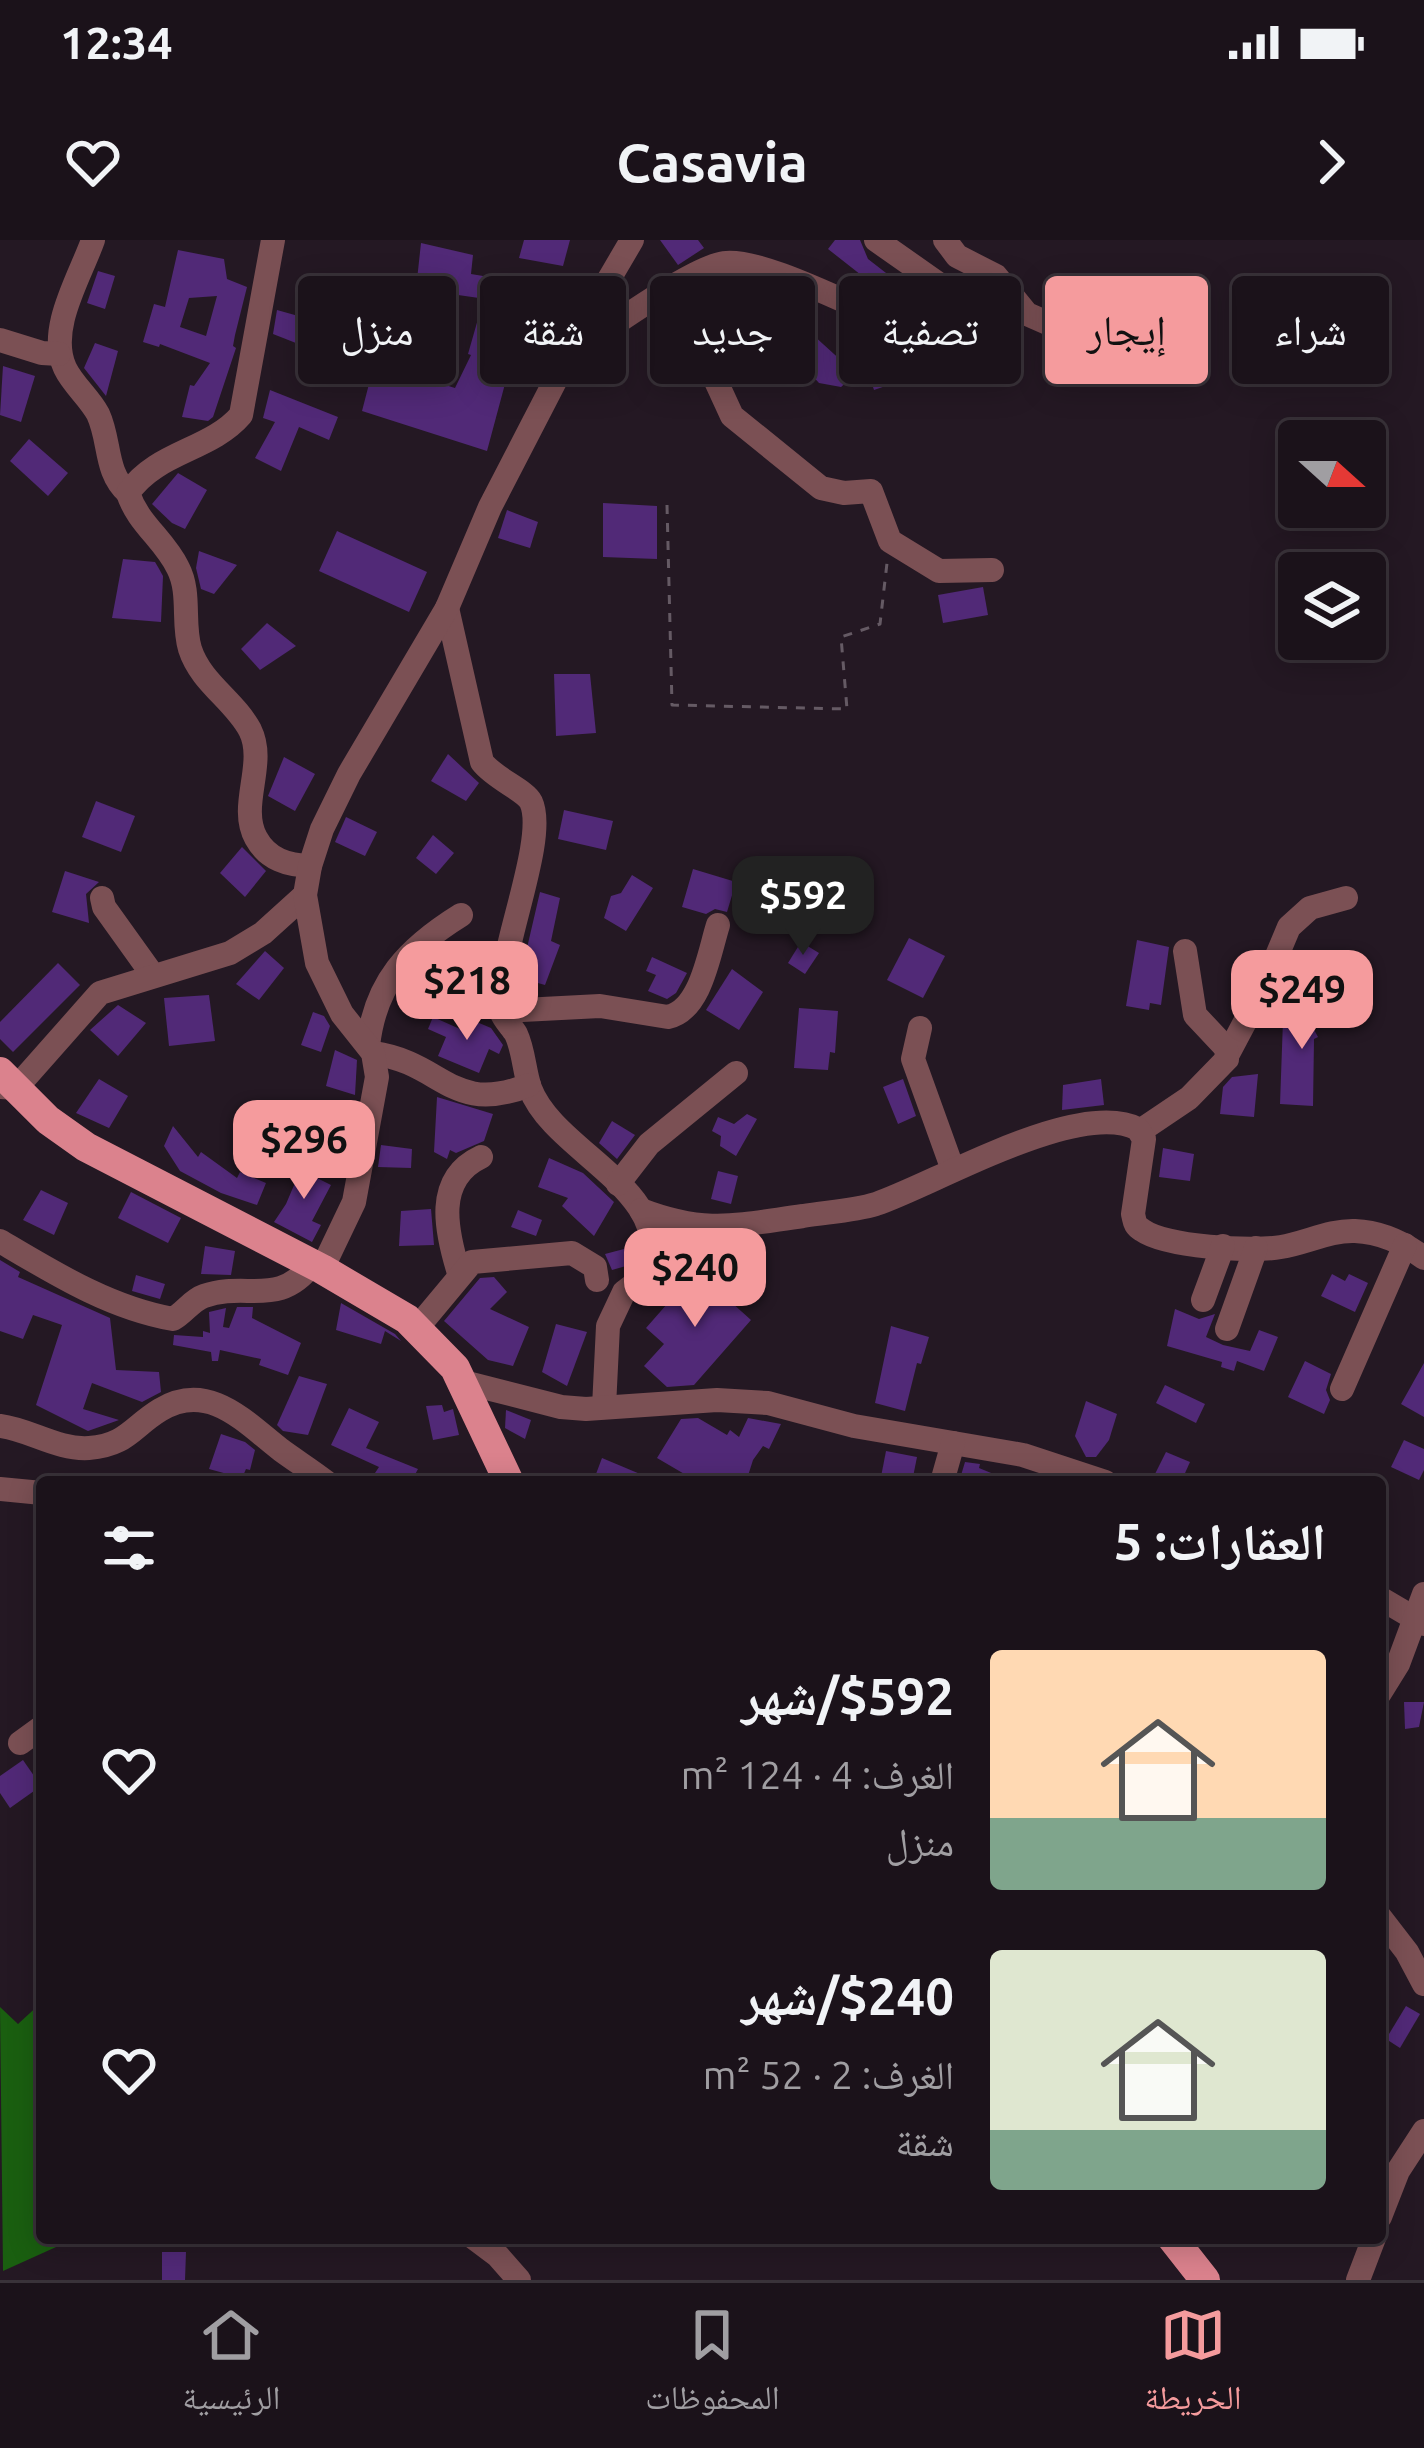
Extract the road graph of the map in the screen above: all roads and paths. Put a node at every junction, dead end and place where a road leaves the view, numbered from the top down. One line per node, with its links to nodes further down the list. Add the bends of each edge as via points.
1 (93, 240): 12 (street)
2 (273, 240): 15 (street, via 242,415 152,467)
3 (876, 240): 9 (street)
4 (945, 240): 10 (street)
5 (620, 246): 6 (street)
6 (606, 276)
7 (697, 276): 8 (street, via 724,263)
8 (780, 276)
9 (928, 276)
10 (1045, 322)
11 (0, 340): 12 (street)
12 (59, 354): 15 (street, via 97,412 116,482)
13 (554, 384): 19 (street)
14 (717, 384): 17 (street, via 732,416 821,488 871,491)
15 (128, 493): 20 (street, via 138,519 179,570 198,667 250,730 257,840 288,865)
16 (667, 505): 17 (path, via 672,705 847,709 841,637 880,624)
17 (890, 541): 18 (street, via 939,571)
18 (992, 570)
19 (447, 608): 20 (street, via 349,774); 28 (street, via 482,762 525,794 534,813)
20 (310, 866): 21 (street)
21 (305, 895): 27 (street, via 246,945); 30 (street, via 317,963)
22 (102, 898): 27 (street)
23 (1346, 898): 31 (street, via 1310,908 1289,927)
24 (461, 915): 30 (street, via 394,969 379,998)
25 (718, 926): 28 (street, via 678,1015 600,1006)
26 (1185, 951): 31 (street, via 1195,1015)
27 (152, 974): 33 (street, via 90,1001)
28 (501, 1011): 34 (street, via 517,1036)
29 (920, 1028): 37 (street, via 913,1059)
30 (371, 1049): 34 (street, via 475,1096 497,1098); 44 (street, via 377,1077 354,1202)
31 (1228, 1054): 35 (street, via 1189,1098)
32 (736, 1073): 38 (street, via 649,1144)
33 (5, 1082): 44 (main road, via 86,1147)
34 (529, 1085): 38 (street, via 540,1108)
35 (1140, 1131): 37 (street, via 1118,1122 1065,1130); 41 (street, via 1136,1226)
36 (482, 1157): 45 (street, via 466,1164 447,1202)
37 (953, 1170): 39 (street, via 869,1206 751,1225 709,1228)
38 (618, 1184): 39 (street)
39 (640, 1210): 52 (street, via 652,1265 617,1301 608,1326)
40 (0, 1241): 44 (street, via 90,1292 173,1319 200,1297 279,1290)
41 (1223, 1246): 42 (street); 47 (street)
42 (1256, 1248): 43 (street, via 1350,1231); 49 (street)
43 (1414, 1252): 51 (street)
44 (317, 1267): 48 (main road)
45 (459, 1273): 46 (street, via 472,1262 572,1253 595,1268); 48 (street)
46 (597, 1280)
47 (1203, 1300)
48 (417, 1328): 50 (main road)
49 (1227, 1329)
50 (464, 1382): 52 (street, via 561,1407); 56 (main road)
51 (1342, 1389)
52 (604, 1408): 54 (street, via 741,1400)
53 (0, 1426): 55 (street, via 87,1448 123,1441 177,1401 224,1406)
54 (953, 1443): 57 (street); 58 (street)
55 (318, 1476)
56 (505, 1476)
57 (944, 1476)
58 (1088, 1476)
59 (0, 1489): 60 (street)
60 (36, 1492)
61 (1386, 1600): 62 (street)
62 (1421, 1611): 63 (street)
63 (1386, 1683)
64 (36, 1731): 65 (street)
65 (20, 1743)
66 (1386, 1925): 67 (street)
67 (1424, 1984)
68 (1424, 2131): 69 (street)
69 (1386, 2201)
70 (481, 2244): 73 (street)
71 (1177, 2244): 74 (main road)
72 (1372, 2244): 75 (street)
73 (519, 2280)
74 (1205, 2280)
75 (1358, 2280)

